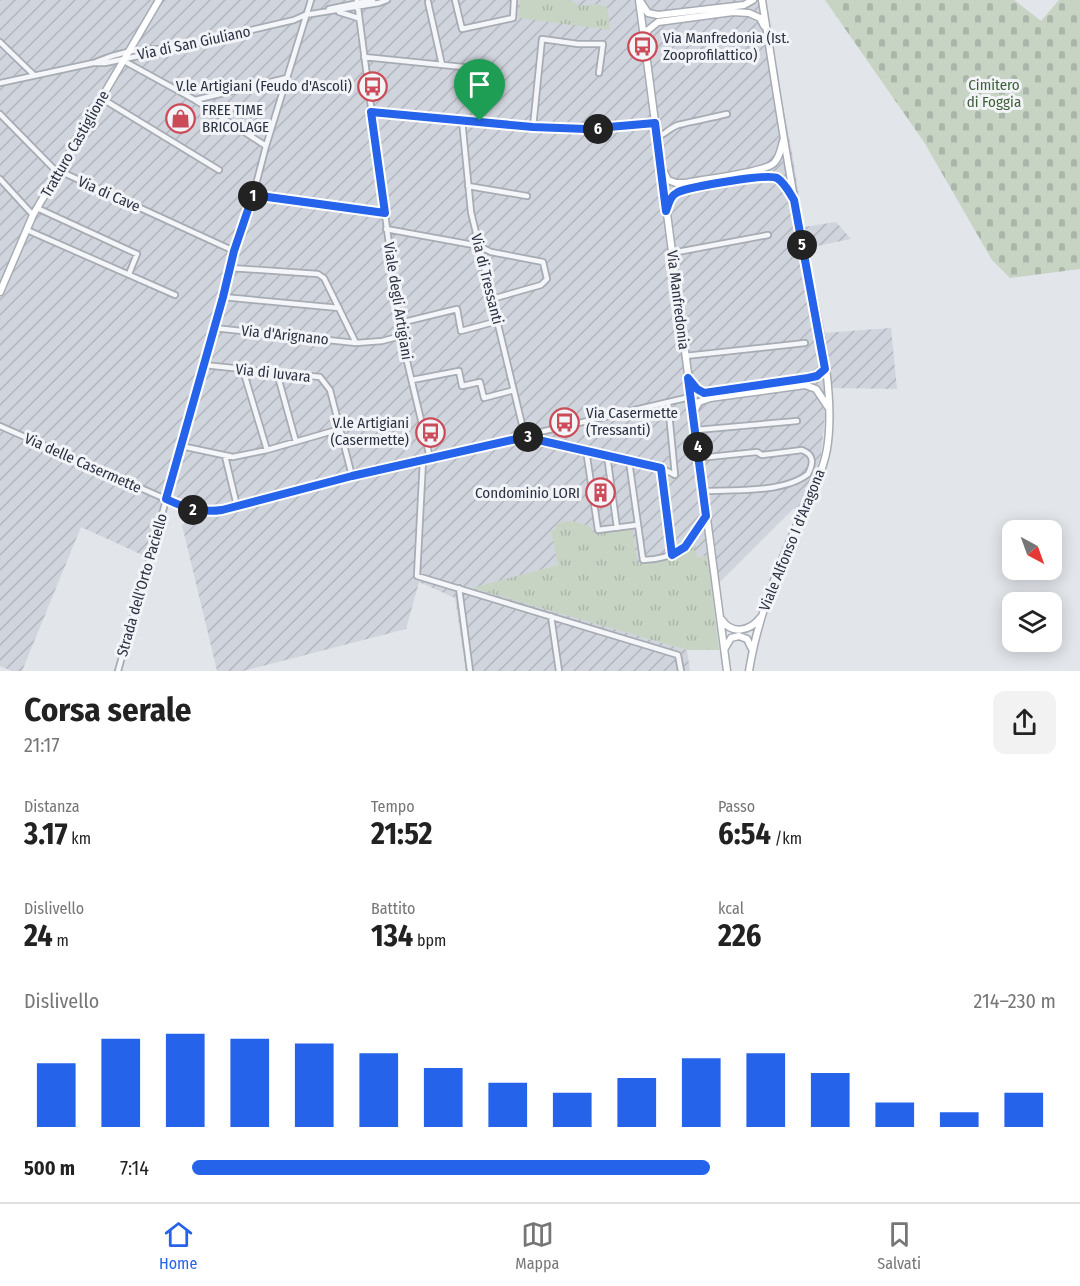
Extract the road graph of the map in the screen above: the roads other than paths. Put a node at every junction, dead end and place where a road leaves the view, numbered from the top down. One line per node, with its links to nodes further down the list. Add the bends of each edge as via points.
1 (159, 0): 19 (main road, Tratturo Castiglione)
2 (311, 0): 14 (street, Strada dell'Orto Paciello)
3 (373, 0): 11 (street)
4 (387, 0): 11 (street, Via di San Giuliano)
5 (454, 0): 6 (street, via 462,29 513,18)
6 (514, 0)
7 (639, 0): 8 (main road, via 648,13 658,15 744,5); 18 (main road, Via Manfredonia)
8 (753, 0)
9 (762, 0): 16 (main road, Viale Alfonso I d'Aragona)
10 (428, 2): 26 (street)
11 (357, 3): 12 (street); 13 (street, Via di San Giuliano); 15 (street, Viale degli Artigiani)
12 (323, 11): 13 (street, Via di San Giuliano); 14 (street, Via di San Giuliano)
13 (336, 11): 15 (street)
14 (305, 15): 21 (street, Via di San Giuliano); 31 (street, Strada dell'Orto Paciello)
15 (358, 18): 23 (street, Viale degli Artigiani)
16 (766, 29): 18 (main road, via 760,18 734,12 658,22 648,30); 41 (main road, Viale Alfonso I d'Aragona)
17 (0, 42): 30 (street)
18 (644, 42): 39 (main road, Via Manfredonia)
19 (134, 43): 20 (street); 22 (main road, Tratturo Castiglione)
20 (144, 49): 21 (street); 22 (street)
21 (162, 50): 22 (street, Via di San Giuliano)
22 (126, 57): 24 (street, Via di San Giuliano); 25 (street); 28 (main road, Tratturo Castiglione); 34 (street)
23 (364, 57): 26 (street); 35 (street, Viale degli Artigiani)
24 (112, 61): 25 (street, Via di San Giuliano); 28 (street)
25 (93, 63): 30 (street, Via di San Giuliano)
26 (442, 65): 27 (street)
27 (463, 67)
28 (120, 68): 33 (main road, Tratturo Castiglione)
29 (599, 73): 40 (street, via 603,44 542,39)
30 (34, 75): 32 (street, Via di San Giuliano)
31 (287, 78): 34 (street); 43 (street, Strada dell'Orto Paciello)
32 (0, 83)
33 (101, 98): 45 (street); 46 (main road, Tratturo Castiglione)
34 (195, 100): 43 (street)
35 (371, 112): 38 (street); 54 (street, Viale degli Artigiani)
36 (0, 114): 46 (street, Via di Cave)
37 (727, 114): 42 (street, via 677,125)
38 (462, 120): 40 (street); 48 (street, Via di Tressanti)
39 (655, 123): 40 (street, via 586,129); 42 (main road, Via Manfredonia)
40 (533, 127)
41 (784, 135): 44 (main road, via 778,157 772,165 758,170 676,183 668,180); 51 (main road, Viale Alfonso I d'Aragona)
42 (657, 137): 44 (main road, Via Manfredonia)
43 (266, 146): 49 (street, Strada dell'Orto Paciello)
44 (660, 163): 53 (main road, Via Manfredonia)
45 (219, 170)
46 (58, 171): 52 (main road, Tratturo Castiglione); 60 (street, Via di Cave)
47 (0, 179): 55 (street)
48 (468, 186): 50 (street); 59 (street, Via di Tressanti)
49 (253, 195): 54 (street); 60 (street, Strada dell'Orto Paciello)
50 (527, 196)
51 (794, 200): 53 (main road, via 775,176 762,176 678,192 670,198); 77 (main road, Viale Alfonso I d'Aragona)
52 (37, 208): 55 (main road, Tratturo Castiglione); 63 (street, via 137,254)
53 (666, 211): 61 (main road, Via Manfredonia)
54 (385, 213): 56 (street, Viale degli Artigiani)
55 (33, 215): 57 (main road, Tratturo Castiglione)
56 (386, 229): 59 (street); 70 (street, Viale degli Artigiani)
57 (27, 230): 63 (street); 64 (main road, Tratturo Castiglione)
58 (768, 236): 61 (street)
59 (479, 246): 67 (street, Via di Tressanti); 67 (street, via 543,262 547,279 541,285)
60 (234, 251): 62 (street, Strada dell'Orto Paciello)
61 (672, 253): 75 (main road, Via Manfredonia)
62 (231, 268): 66 (street, Strada dell'Orto Paciello); 68 (street, Via d'Arignano, via 318,274 327,281)
63 (129, 274): 65 (street)
64 (0, 292)
65 (175, 295)
66 (223, 297): 68 (street); 71 (street, Strada dell'Orto Paciello)
67 (492, 299): 69 (street, Via di Tressanti)
68 (339, 308): 73 (street, Via d'Arignano)
69 (498, 321): 70 (street, via 461,331 457,309); 82 (street, Via di Tressanti)
70 (399, 323): 72 (street, Viale degli Artigiani)
71 (214, 328): 73 (street, Via d'Arignano); 76 (street, Strada dell'Orto Paciello)
72 (401, 336): 73 (street, Via d'Arignano); 81 (street, Viale degli Artigiani)
73 (356, 343)
74 (805, 344): 75 (street)
75 (685, 356): 80 (main road, Via Manfredonia)
76 (204, 365): 78 (street, Via di Iuvara); 93 (street, Strada dell'Orto Paciello)
77 (825, 369): 80 (main road, via 808,378 704,393); 85 (main road, Viale Alfonso I d'Aragona)
78 (243, 370): 79 (street, Via di Iuvara); 94 (street)
79 (277, 373): 89 (street, Via di Iuvara, via 324,380); 92 (street)
80 (688, 378): 83 (main road, Via Manfredonia)
81 (412, 380): 82 (street, via 459,371 462,386 480,382 483,398); 98 (street, Viale degli Artigiani)
82 (514, 390): 91 (street, Via di Tressanti)
83 (690, 397): 84 (street, Via delle Casermette); 86 (main road, Via Manfredonia)
84 (668, 403): 91 (street, Via delle Casermette); 102 (street, via 675,475)
85 (830, 411): 86 (main road, via 816,390 805,385 710,398 699,402); 113 (main road, Viale Alfonso I d'Aragona, via 826,449 816,485)
86 (693, 413): 90 (main road, Via Manfredonia)
87 (796, 421): 90 (street)
88 (0, 426): 105 (street, Via delle Casermette)
89 (340, 429): 92 (street); 103 (street, Via di Iuvara)
90 (696, 430): 99 (main road, Via Manfredonia)
91 (525, 437): 95 (street); 98 (street, Via delle Casermette)
92 (296, 442): 94 (street)
93 (181, 446): 97 (street); 105 (street, Strada dell'Orto Paciello)
94 (267, 450): 97 (street)
95 (586, 450): 96 (street); 109 (street, via 598,530)
96 (607, 455): 101 (street); 109 (street)
97 (225, 456): 106 (street)
98 (430, 458): 100 (street, Via delle Casermette)
99 (699, 458): 104 (main road, Via Manfredonia); 104 (street, via 802,450 812,457 808,474 791,482)
100 (423, 460): 103 (street, Via delle Casermette); 111 (street, via 417,576)
101 (629, 461): 102 (street); 108 (street)
102 (661, 468): 110 (street)
103 (352, 476): 106 (street, Via delle Casermette)
104 (703, 491): 107 (main road, Via Manfredonia)
105 (166, 499): 106 (street, Via delle Casermette, via 202,512); 117 (street, Strada dell'Orto Paciello)
106 (237, 506)
107 (706, 516): 110 (street, via 685,547); 112 (main road, Via Manfredonia)
108 (637, 525): 109 (street); 110 (street, via 643,560)
109 (617, 528)
110 (672, 555)
111 (459, 588): 114 (street); 118 (street)
112 (719, 614): 113 (main road, via 725,625 735,630 750,627); 116 (main road, Via Manfredonia)
113 (762, 615): 115 (main road, Viale Alfonso I d'Aragona)
114 (551, 616): 119 (street); 120 (street, via 678,655)
115 (752, 652): 116 (main road, via 747,639 736,636 727,643); 122 (main road)
116 (724, 655): 121 (main road, Via Manfredonia)
117 (118, 671)
118 (471, 671)
119 (559, 671)
120 (681, 671)
121 (727, 671)
122 (749, 671)

